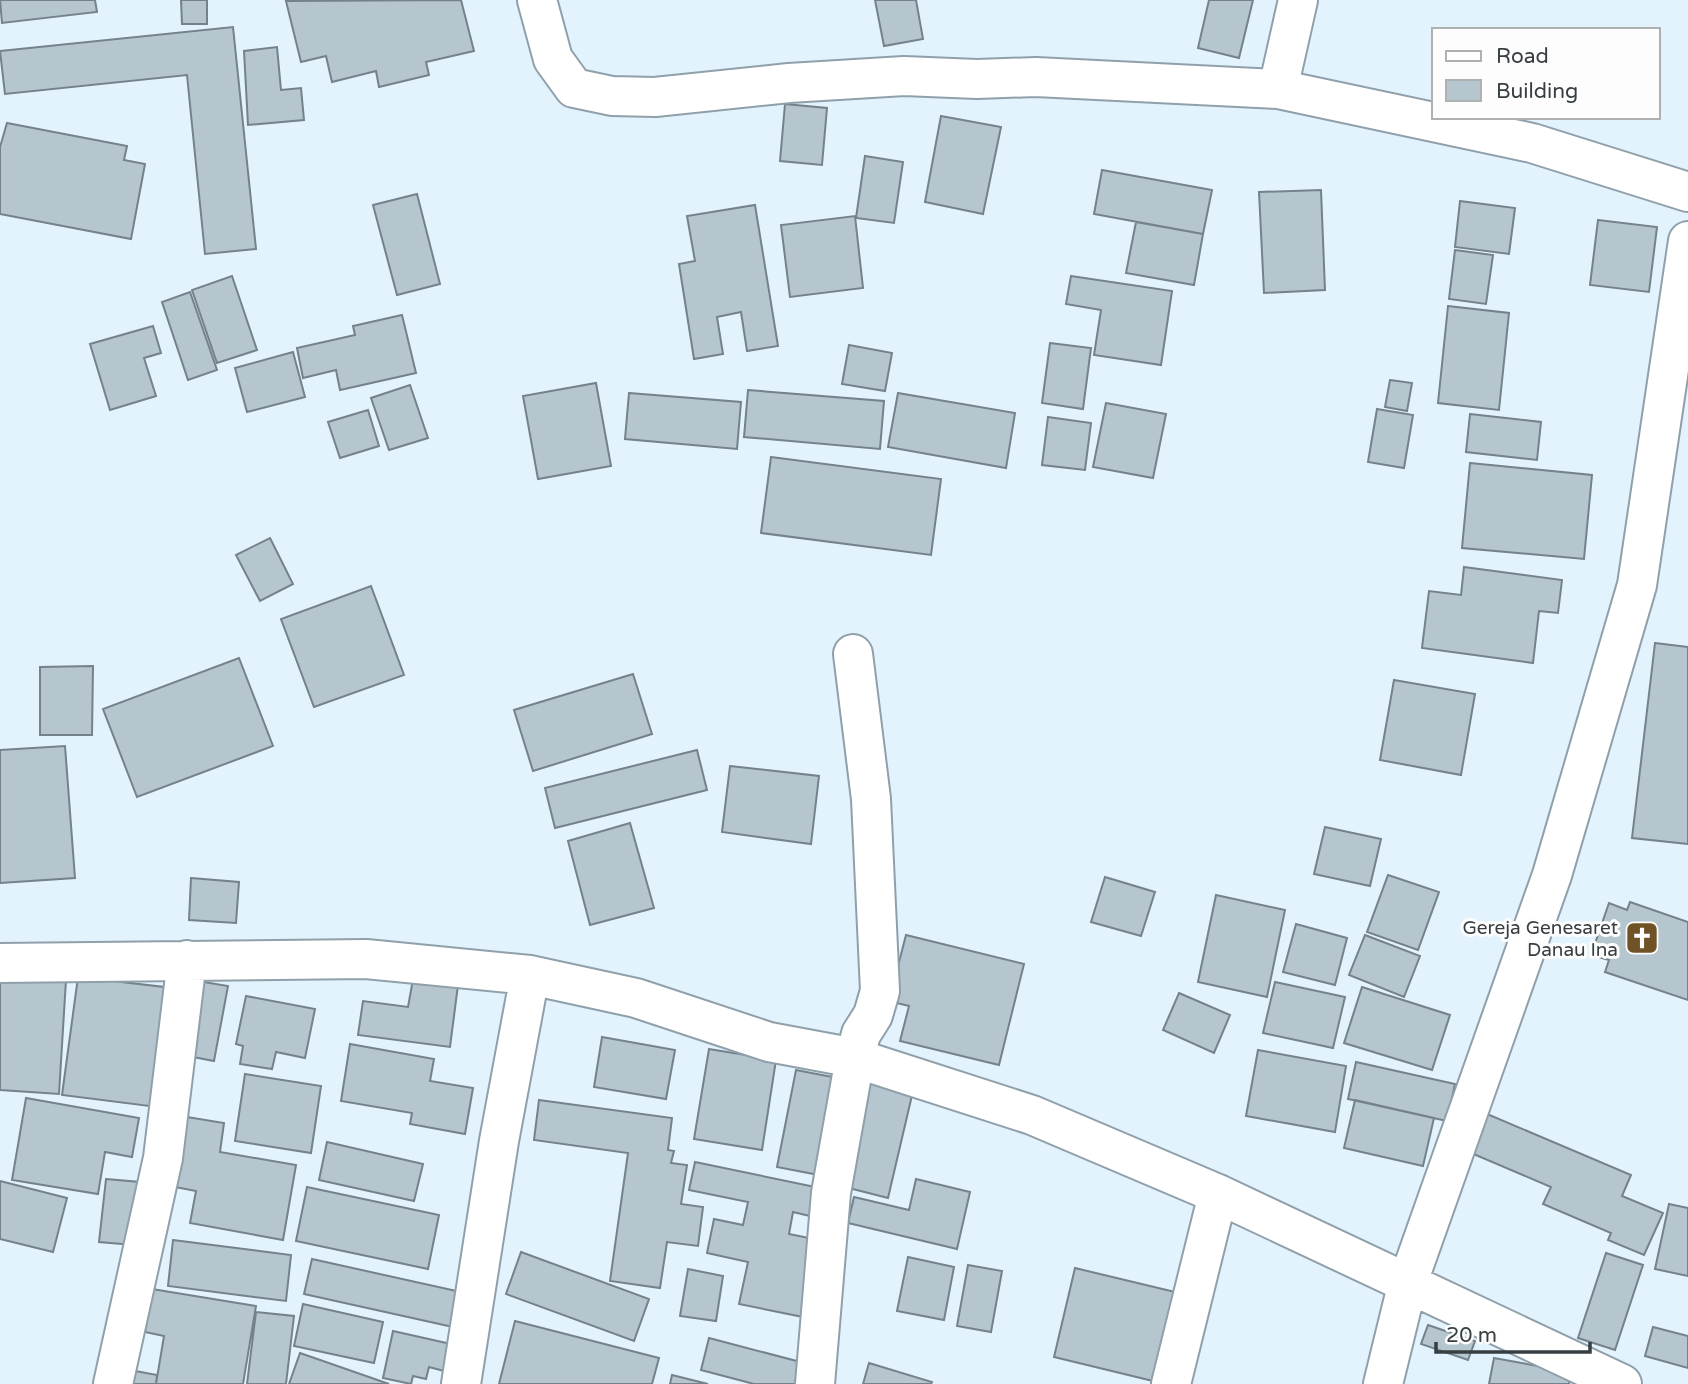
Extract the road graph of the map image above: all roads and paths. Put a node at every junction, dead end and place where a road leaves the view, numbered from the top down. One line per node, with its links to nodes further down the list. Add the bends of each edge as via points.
1 (537, 0): 3 (street, via 553,59 574,88 612,96 655,97 904,76 1036,77)
2 (1298, 0): 3 (street)
3 (1278, 89): 4 (street, via 1532,143)
4 (1688, 192)
5 (1688, 242): 12 (street, via 1637,585 1617,660 1552,875)
6 (853, 654): 10 (street, via 871,799 880,990)
7 (187, 960): 8 (street); 9 (street, via 366,959); 13 (street, via 163,1158)
8 (0, 963)
9 (530, 975): 10 (street, via 636,998 769,1042); 14 (street)
10 (855, 1058): 11 (street, via 1032,1115); 15 (street, via 831,1193)
11 (1218, 1194): 12 (street); 16 (street)
12 (1408, 1282): 17 (street); 18 (street)
13 (113, 1384)
14 (461, 1384)
15 (815, 1384)
16 (1171, 1384)
17 (1382, 1384)
18 (1622, 1384)

